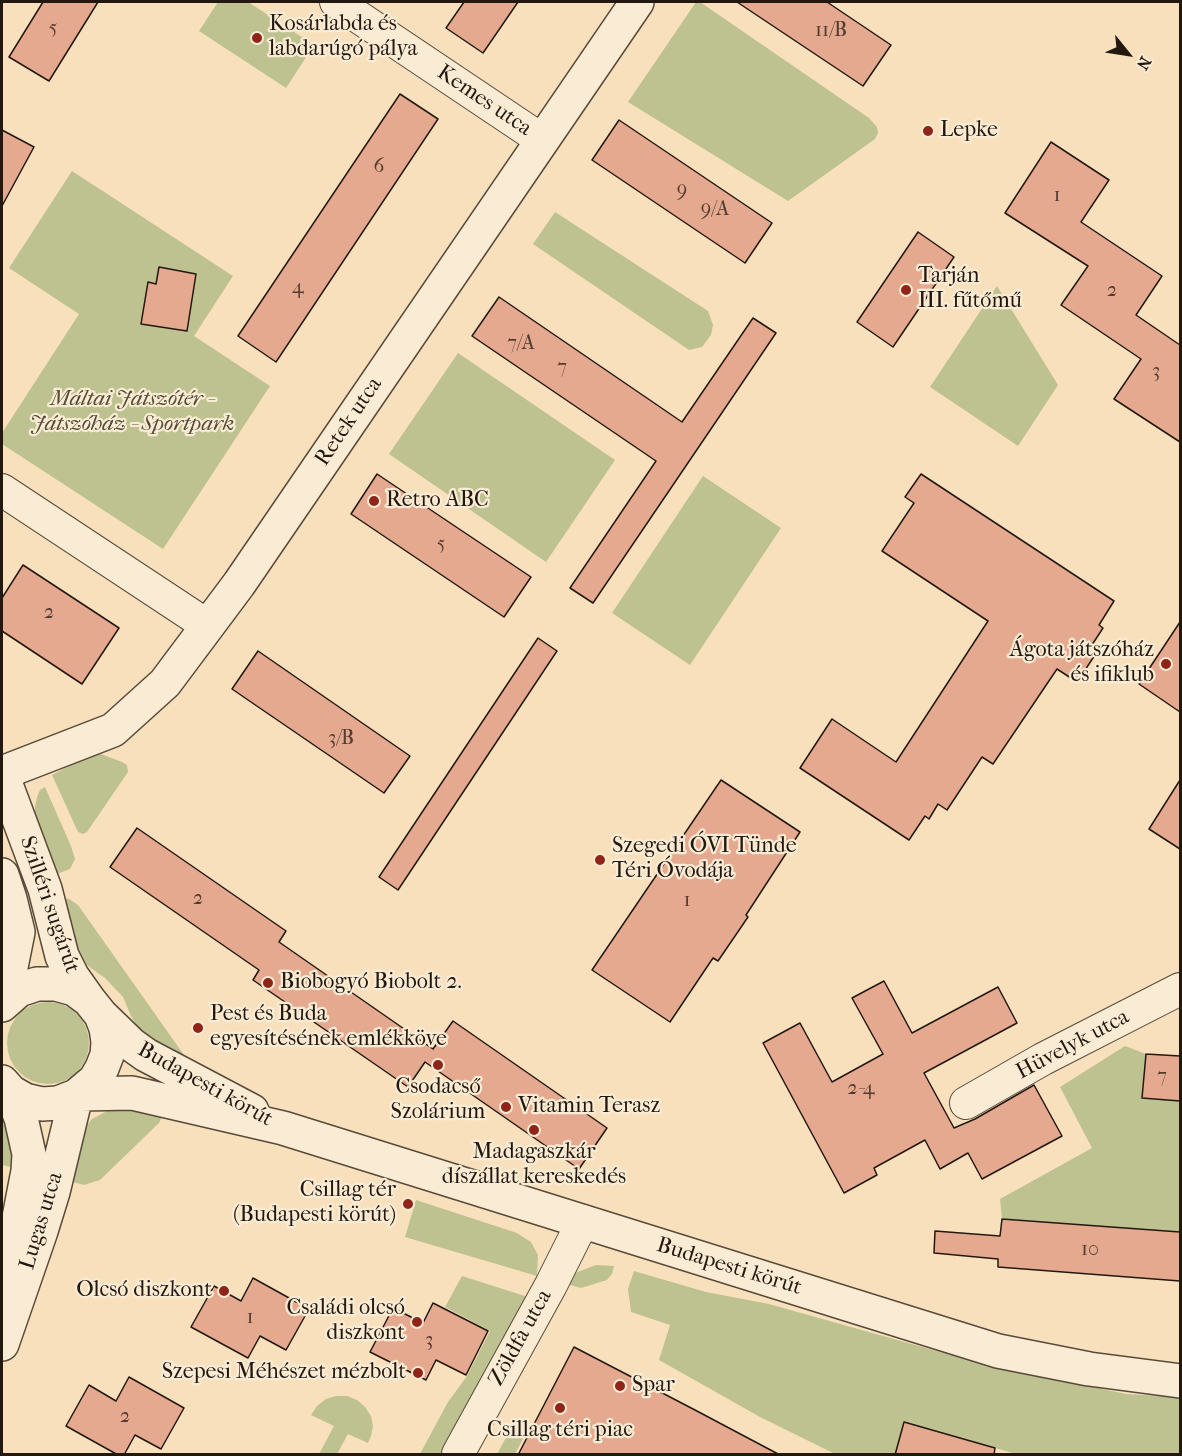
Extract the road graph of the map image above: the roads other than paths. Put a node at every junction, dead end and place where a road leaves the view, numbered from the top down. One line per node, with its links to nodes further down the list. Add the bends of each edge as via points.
1 (336, 2): 3 (street, Kemes utca)
2 (637, 2): 3 (street, Retek utca)
3 (542, 140): 5 (street, Retek utca)
4 (2, 490): 5 (street)
5 (208, 626): 6 (street, Retek utca, via 165,683 113,730)
6 (2, 773): 10 (street, Szilléri sugárút, via 45,889 62,956)
7 (2, 875): 9 (street, Szilléri sugárút, via 18,932)
8 (1180, 989): 13 (street, Hüvelyk utca)
9 (3, 1004): 10 (street, via 19,990 37,984 56,984 74,989)
10 (95, 1008): 12 (street, via 106,1028 106,1055 95,1080); 14 (street, Budapesti körút, via 146,1054)
11 (6, 1087): 12 (street, Budapesti körút, via 25,1100 42,1104); 16 (street, Lugas utca, via 21,1118 29,1154 7,1276)
12 (78, 1095): 14 (street, Budapesti körút, via 132,1093); 17 (street, Lugas utca, via 41,1232)
13 (966, 1102)
14 (283, 1128): 15 (street, Budapesti körút)
15 (583, 1221): 18 (street, Budapesti körút, via 998,1351); 19 (street, Zöldfa utca)
16 (2, 1332)
17 (2, 1344)
18 (1180, 1381)
19 (458, 1455)

